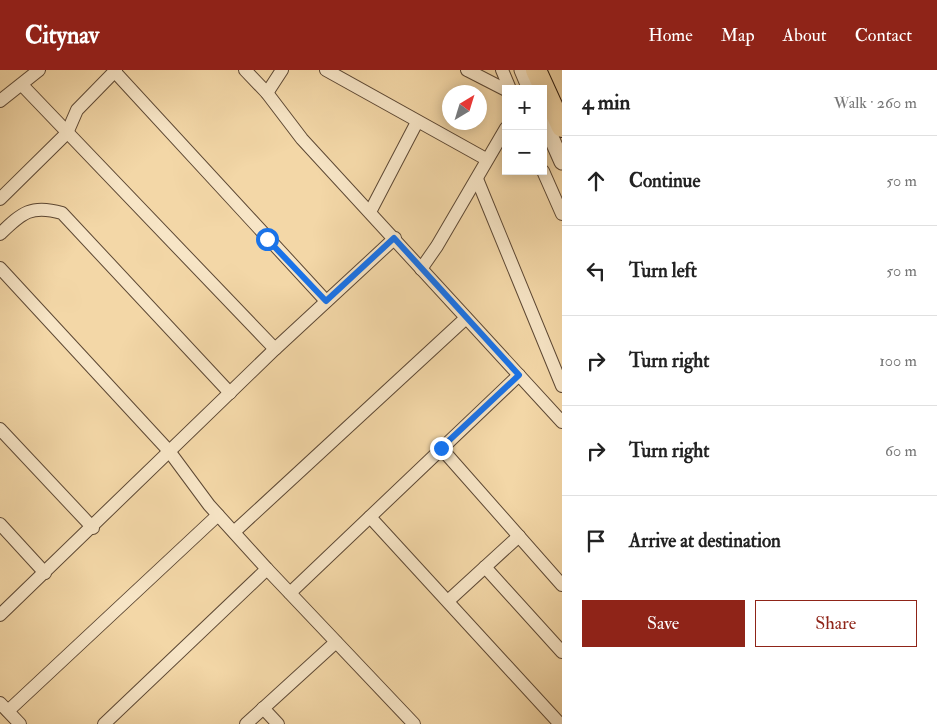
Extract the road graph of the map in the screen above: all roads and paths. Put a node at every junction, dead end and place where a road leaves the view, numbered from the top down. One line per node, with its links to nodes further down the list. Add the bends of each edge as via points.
1 (245, 70): 14 (street)
2 (282, 70): 14 (street)
3 (326, 70): 16 (street)
4 (467, 70): 13 (street)
5 (502, 70): 11 (street)
6 (522, 70): 12 (street)
7 (536, 70): 17 (highway)
8 (116, 71): 20 (street, via 78,110); 32 (street)
9 (34, 72): 10 (street)
10 (22, 85): 15 (street); 20 (street)
11 (508, 85)
12 (528, 85)
13 (502, 88)
14 (267, 93): 26 (street, via 302,139)
15 (0, 101)
16 (416, 122): 21 (street); 26 (street)
17 (562, 127)
18 (547, 128): 22 (street)
19 (505, 130): 21 (street)
20 (66, 133): 25 (street); 34 (street)
21 (486, 159): 24 (street)
22 (562, 162)
23 (545, 175): 27 (street)
24 (477, 179): 31 (street); 36 (street)
25 (0, 199)
26 (370, 212): 29 (street)
27 (562, 214)
28 (0, 234): 37 (street, via 20,214 37,208 62,213)
29 (394, 238): 31 (street); 32 (street)
30 (0, 268): 41 (street)
31 (421, 268): 33 (street)
32 (326, 301): 34 (street)
33 (466, 318): 35 (street); 46 (street)
34 (274, 349): 37 (street)
35 (519, 375): 38 (street); 40 (street)
36 (562, 386)
37 (230, 393): 41 (street)
38 (562, 422)
39 (0, 429): 45 (street)
40 (441, 448): 43 (street); 47 (street)
41 (169, 451): 42 (street); 45 (street)
42 (218, 514): 46 (street); 57 (street)
43 (370, 517): 52 (street); 53 (street)
44 (0, 524): 50 (street)
45 (93, 528): 50 (street)
46 (234, 532): 49 (street)
47 (519, 536): 48 (street); 51 (street)
48 (486, 567): 53 (street); 56 (street)
49 (267, 568): 52 (street); 60 (street)
50 (45, 572): 54 (street)
51 (562, 585)
52 (290, 594): 55 (street)
53 (448, 601): 64 (street)
54 (0, 616)
55 (336, 642): 58 (street); 63 (street)
56 (562, 652)
57 (4, 707): 59 (street)
58 (263, 708): 61 (street); 62 (street)
59 (20, 724)
60 (104, 724)
61 (246, 724)
62 (278, 724)
63 (414, 724)
64 (560, 724)

